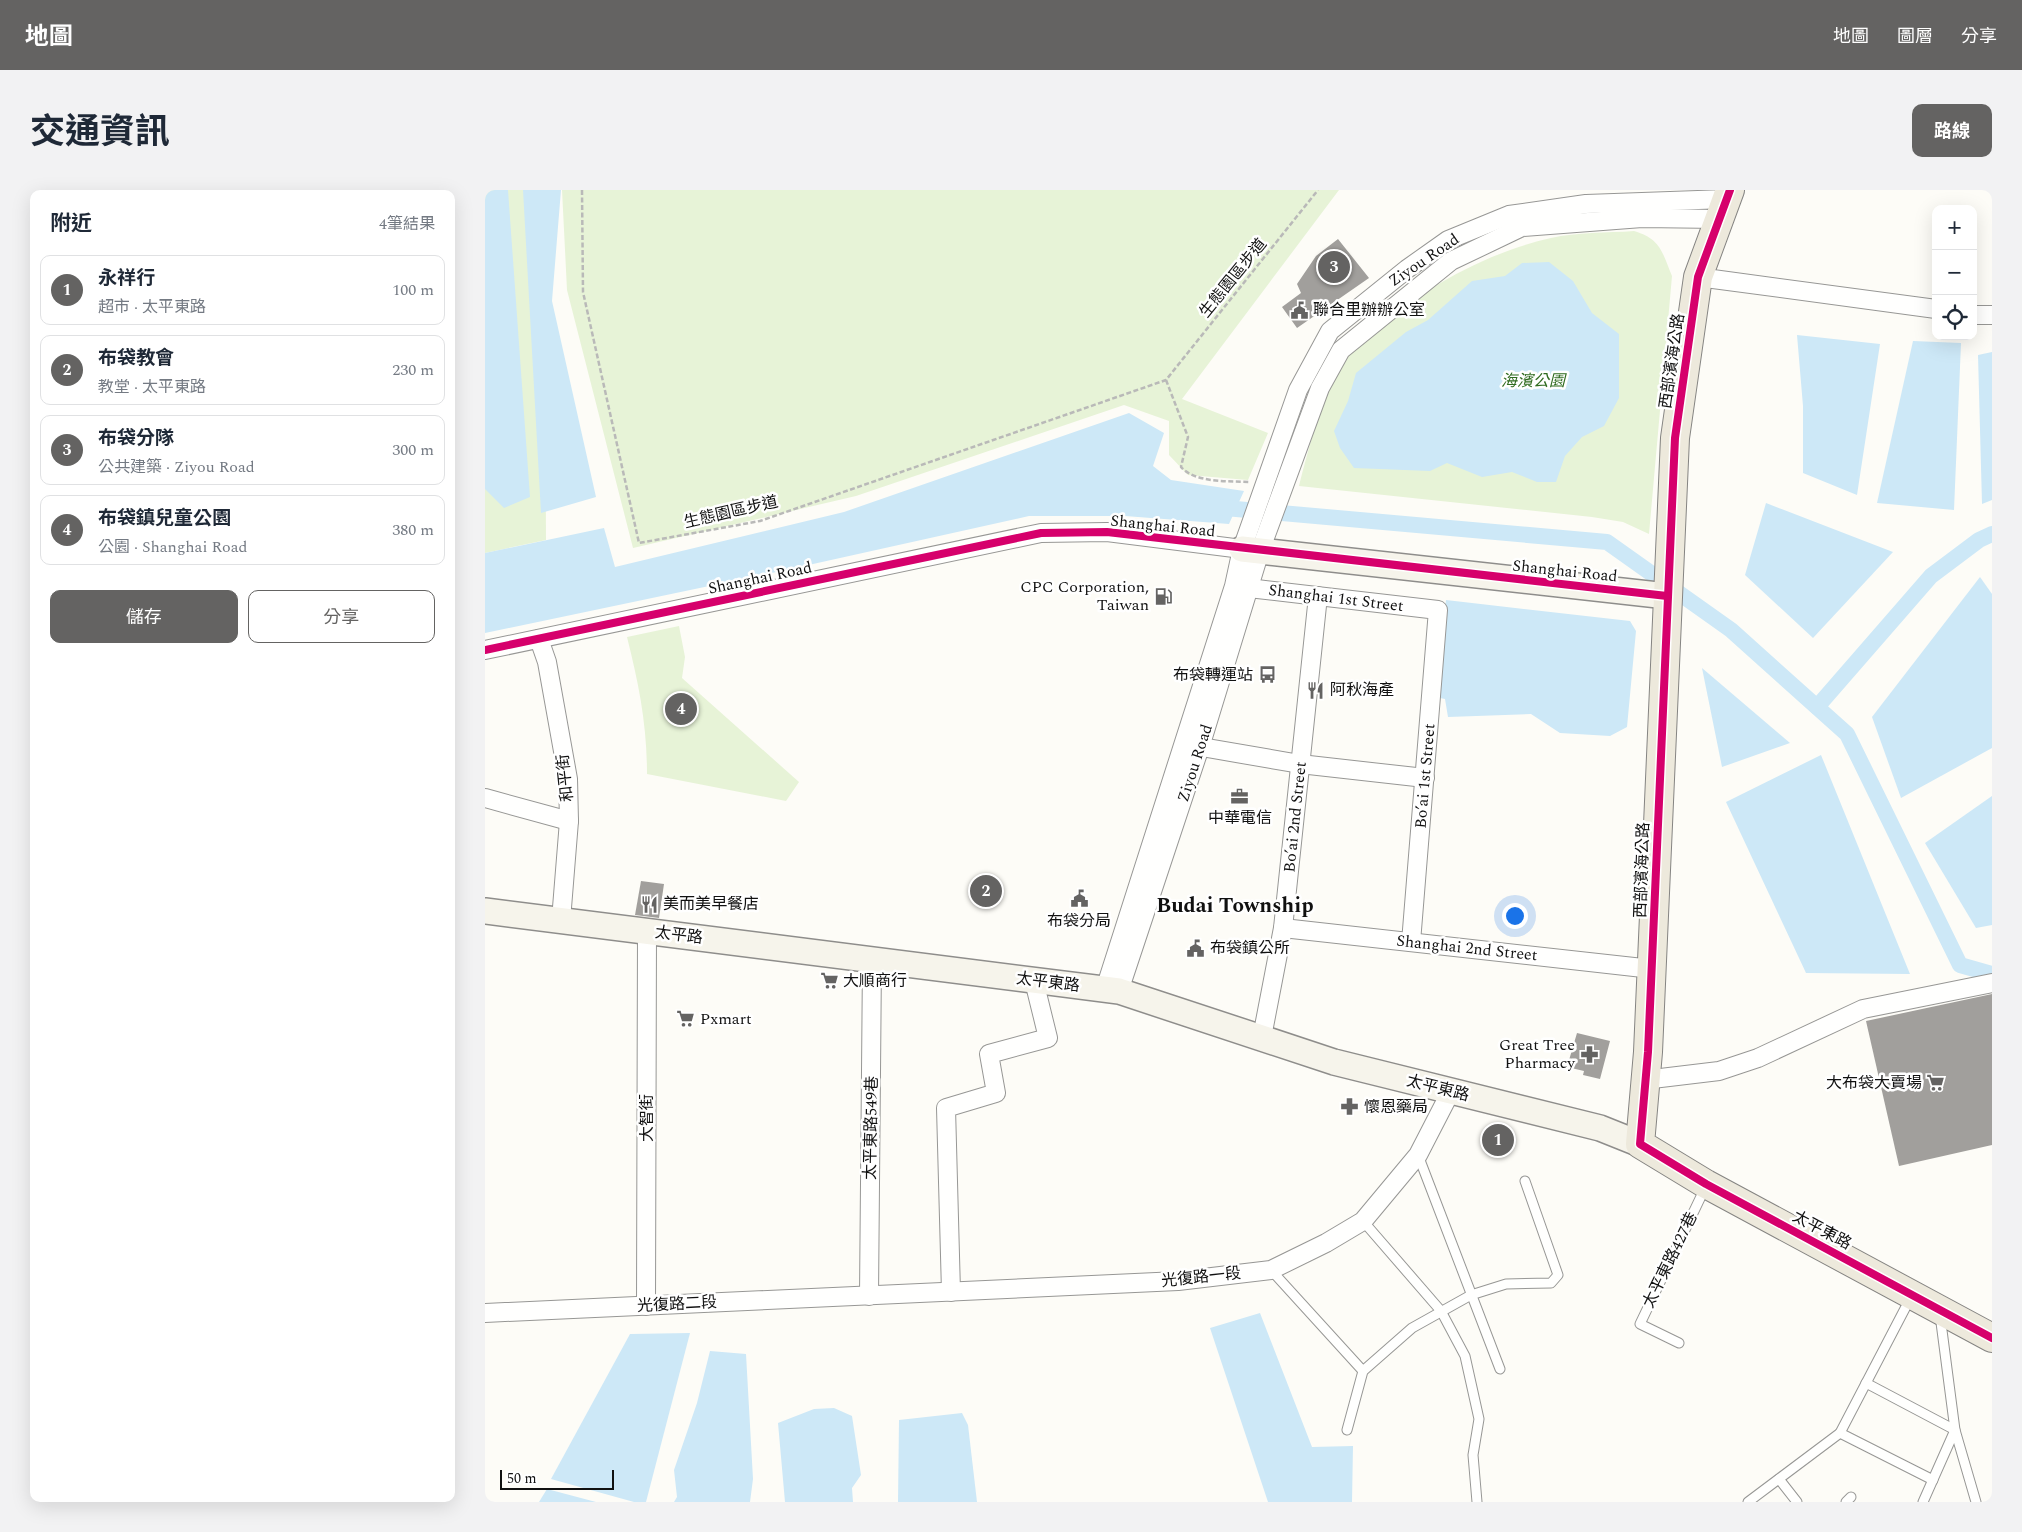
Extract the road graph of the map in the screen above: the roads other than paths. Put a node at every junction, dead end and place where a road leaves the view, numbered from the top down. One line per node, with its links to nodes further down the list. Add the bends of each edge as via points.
1 (1725, 203): 2 (main road, 西部濱海公路); 6 (street, Ziyou Road, via 1642,218 1522,226 1451,261 1341,350 1320,388 1283,488); 6 (street, Ziyou Road, via 1586,204 1509,215 1449,240 1407,269 1330,331 1298,390 1265,483)
2 (1697, 277): 3 (street); 9 (main road, 西部濱海公路, via 1675,438)
3 (1932, 308)
4 (1977, 314): 5 (street)
5 (1992, 316)
6 (1254, 541): 7 (street, Ziyou Road); 9 (main road, Shanghai Road); 11 (street, Shanghai Road, via 1107,532 1041,534)
7 (1242, 587): 8 (street, Shanghai 1st Street); 13 (street, Ziyou Road)
8 (1311, 595): 10 (street, Shanghai 1st Street); 14 (street, Bo’ai 2nd Street)
9 (1667, 596): 24 (main road, 西部濱海公路)
10 (1438, 610): 15 (street, Bo’ai 1st Street)
11 (539, 639): 12 (street, Shanghai Road); 17 (street, 和平街, via 547,662 568,779)
12 (485, 650)
13 (1192, 746): 14 (street); 27 (street, Ziyou Road)
14 (1300, 764): 15 (street); 20 (street, Bo’ai 2nd Street)
15 (1425, 778): 22 (street, Bo’ai 1st Street)
16 (485, 798): 17 (street)
17 (569, 821): 19 (street, 和平街)
18 (485, 911): 19 (main road, 太平路)
19 (561, 920): 21 (main road, 太平路)
20 (1283, 928): 22 (street, Shanghai 2nd Street); 28 (street, Bo’ai 2nd Street)
21 (647, 931): 23 (main road, 太平路); 41 (street, 大智街)
22 (1411, 942): 24 (street, Shanghai 2nd Street)
23 (872, 960): 25 (main road, 太平東路); 40 (street, 太平東路549巷)
24 (1652, 969): 29 (main road, 西部濱海公路)
25 (1034, 981): 27 (main road, 太平東路); 37 (street, via 1048,1038 989,1054 996,1093 946,1108)
26 (1992, 983): 29 (street, via 1863,1009 1758,1058 1719,1071)
27 (1112, 990): 28 (main road, 太平東路)
28 (1261, 1037): 30 (main road, 太平東路, via 1334,1062)
29 (1644, 1080): 31 (main road, 西部濱海公路)
30 (1451, 1091): 31 (main road, 太平東路, via 1600,1128); 32 (street, 光復路一段)
31 (1640, 1144): 34 (main road, 太平東路)
32 (1418, 1155): 35 (street, 光復路一段); 39 (lane)
33 (1525, 1182): 39 (lane, via 1558,1276 1551,1283 1506,1284)
34 (1706, 1184): 38 (main road, 太平東路); 46 (lane, 太平東路427巷, via 1640,1324)
35 (1363, 1221): 36 (street, 光復路一段); 43 (lane)
36 (1271, 1270): 37 (street, 光復路一段, via 1178,1281); 48 (lane)
37 (951, 1292): 40 (street, 光復路一段)
38 (1913, 1294): 42 (main road, 太平東路); 49 (lane)
39 (1471, 1295): 43 (lane); 47 (lane)
40 (869, 1296): 41 (street, 光復路二段)
41 (646, 1306): 44 (street, 光復路二段)
42 (1940, 1309): 45 (main road, 太平東路); 51 (lane)
43 (1441, 1311): 48 (lane, via 1412,1328); 55 (lane, via 1465,1356 1479,1419 1473,1455)
44 (485, 1313)
45 (1992, 1338)
46 (1679, 1343)
47 (1501, 1369)
48 (1363, 1371): 50 (lane)
49 (1866, 1383): 51 (lane); 52 (lane)
50 (1347, 1430)
51 (1955, 1430): 54 (lane); 59 (lane)
52 (1840, 1433): 53 (lane); 54 (lane)
53 (1779, 1479): 56 (lane); 57 (lane)
54 (1933, 1480): 58 (lane)
55 (1477, 1502)
56 (1748, 1502)
57 (1797, 1502)
58 (1923, 1502)
59 (1975, 1502)

